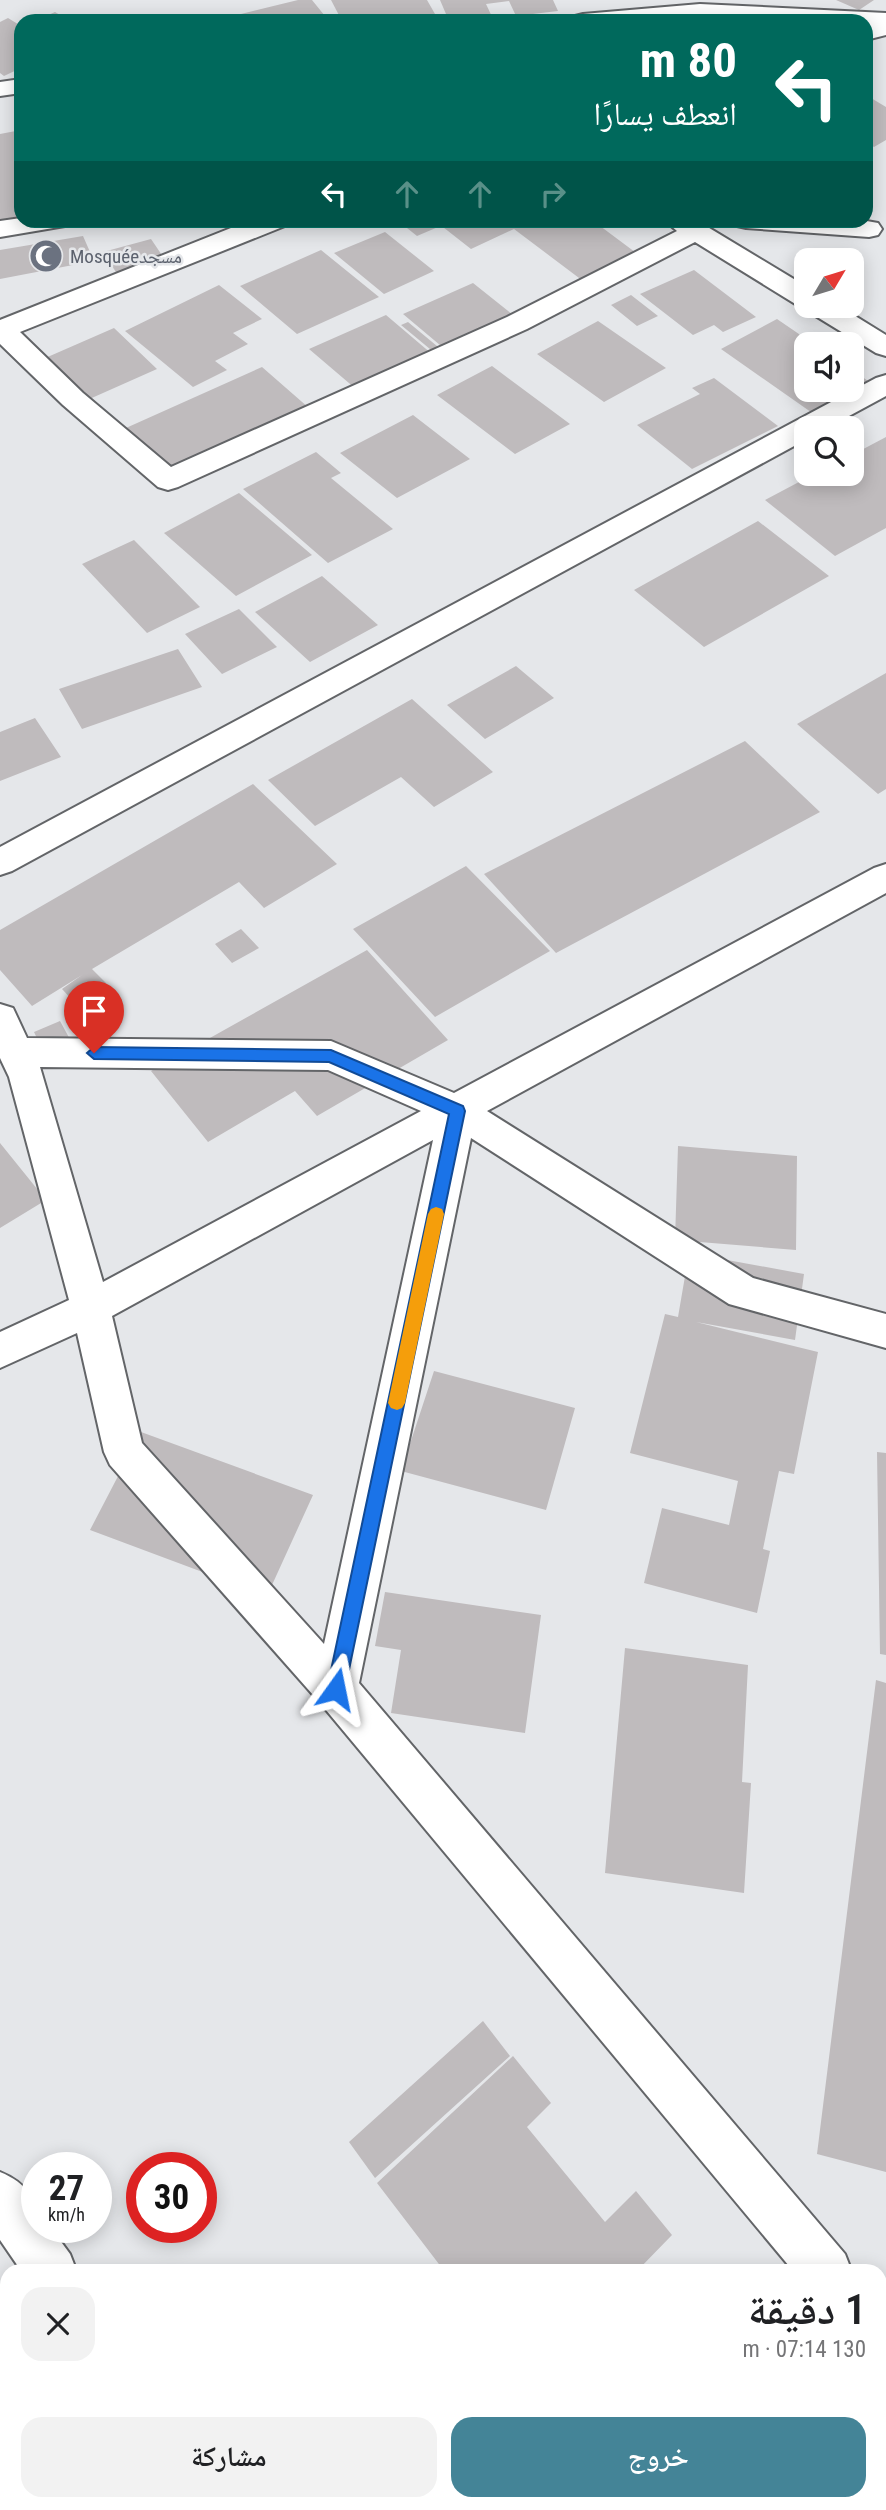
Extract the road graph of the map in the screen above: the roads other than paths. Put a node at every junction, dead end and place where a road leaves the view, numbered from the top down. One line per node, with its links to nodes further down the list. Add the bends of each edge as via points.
1 (703, 6): 2 (street); 3 (street)
2 (639, 14)
3 (808, 14)
4 (256, 228): 11 (street)
5 (683, 228): 11 (street, via 517,323 168,480)
6 (689, 228): 9 (street)
7 (855, 228): 8 (street)
8 (869, 229)
9 (794, 291)
10 (839, 318): 12 (street)
11 (1, 330)
12 (886, 347)
13 (886, 384): 14 (street)
14 (0, 862)
15 (886, 877): 17 (street)
16 (8, 1035): 17 (street, via 331,1056); 18 (street, via 27,1077)
17 (458, 1111): 18 (street); 19 (street, via 743,1292); 21 (street)
18 (90, 1308): 20 (street); 21 (street, via 124,1452)
19 (886, 1331)
20 (0, 1351)
21 (336, 1689): 24 (street)
22 (0, 2197): 23 (street)
23 (46, 2264)
24 (820, 2264)

